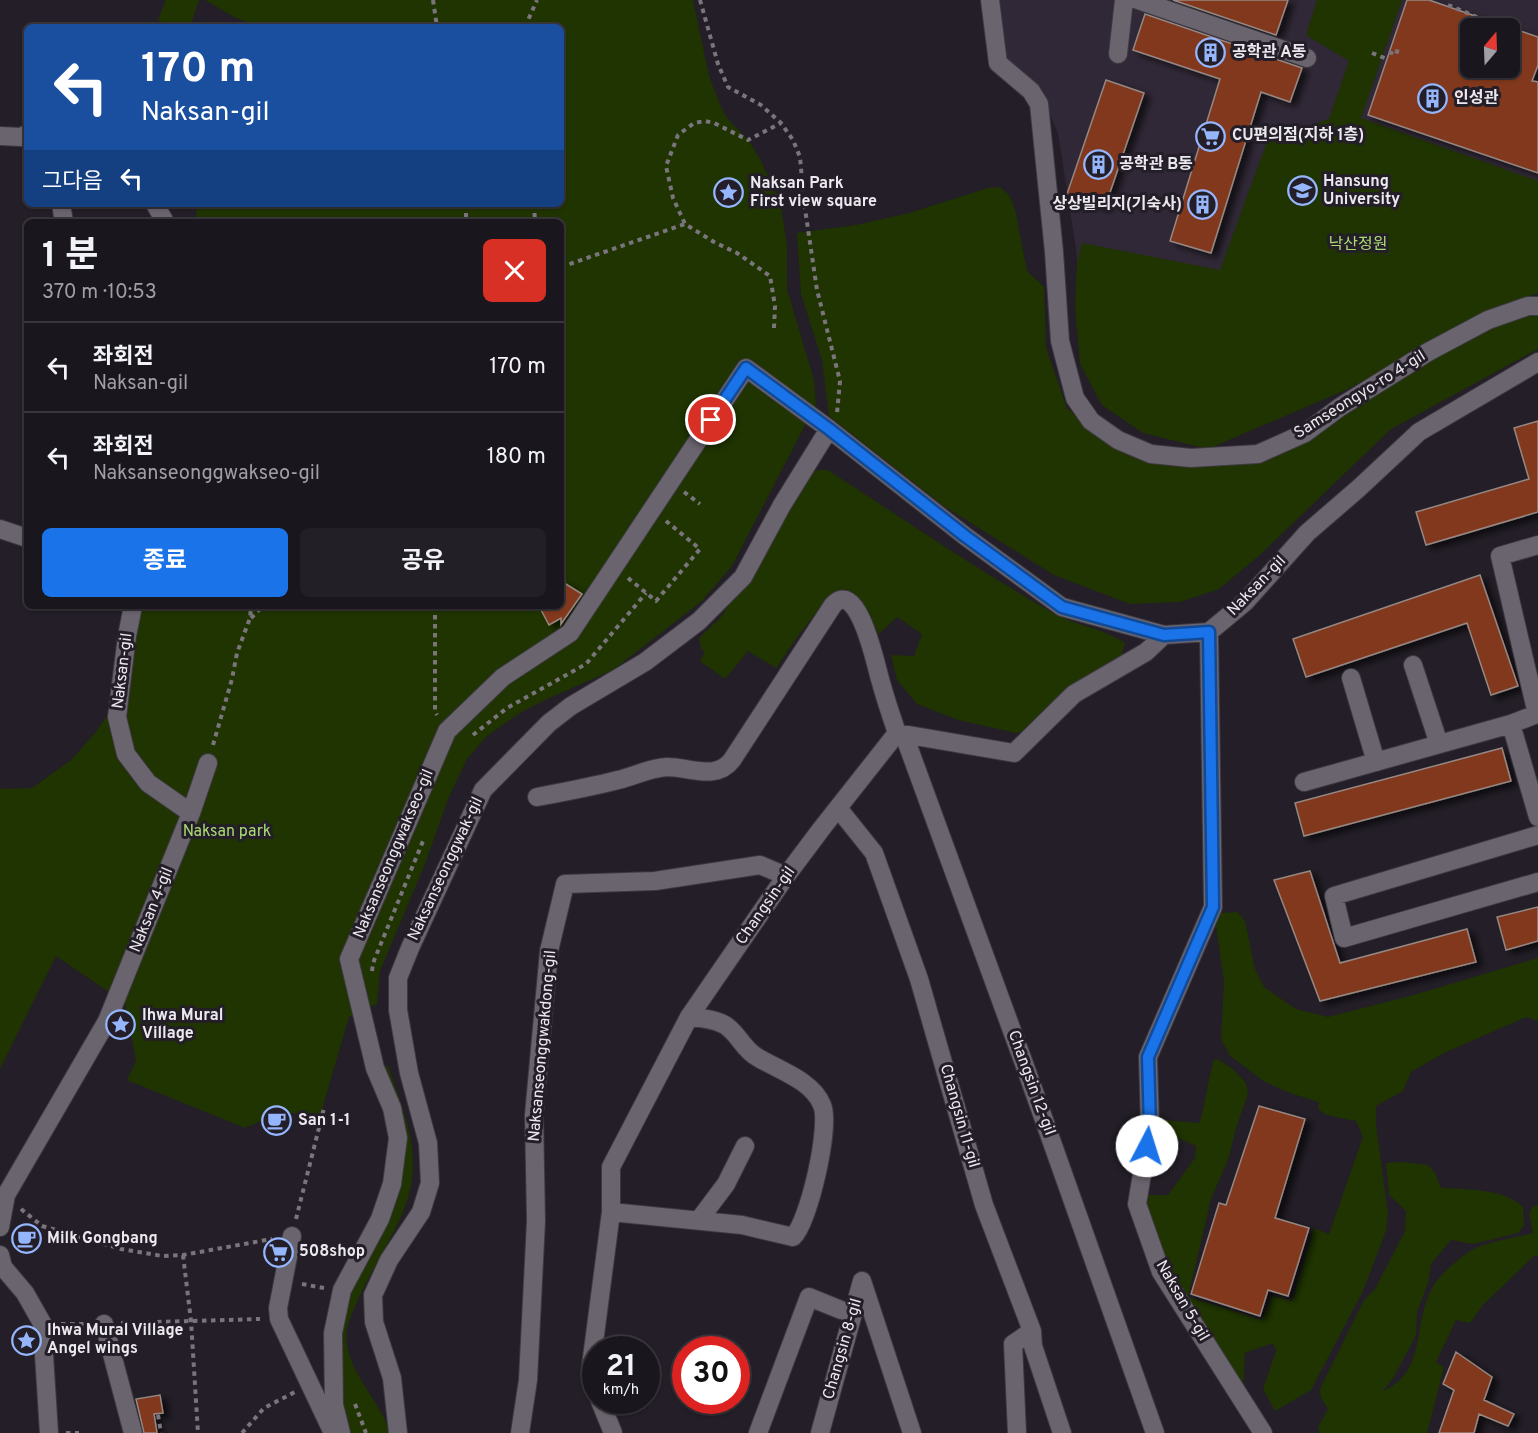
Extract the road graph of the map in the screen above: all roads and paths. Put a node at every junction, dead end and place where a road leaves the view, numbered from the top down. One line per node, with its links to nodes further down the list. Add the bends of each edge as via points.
1 (434, 0): 9 (path)
2 (537, 0): 10 (path)
3 (700, 0): 17 (path, via 728,87 761,105)
4 (990, 0): 22 (street, Samseongyo-ro 4-gil, via 998,63 1031,91 1039,104 1060,340 1068,377 1075,398 1091,421 1118,440 1151,454 1191,458 1258,454 1305,433 1428,352 1488,320)
5 (1124, 0): 14 (street)
6 (1138, 0): 15 (street)
7 (1448, 5): 8 (path)
8 (1477, 17)
9 (437, 24)
10 (526, 24)
11 (1398, 48): 12 (path, via 1396,55)
12 (1389, 52)
13 (1372, 53): 16 (path)
14 (1118, 54)
15 (1307, 58)
16 (1387, 59)
17 (781, 123): 20 (path, via 748,140 705,121 694,123 678,135 666,166); 25 (path, via 800,157 817,290 840,381 838,410)
18 (0, 136): 19 (street)
19 (24, 136)
20 (685, 224): 21 (path); 23 (path, via 770,276)
21 (564, 266)
22 (1538, 306)
23 (774, 328)
24 (1538, 362): 39 (street, Naksan-gil, via 1419,432 1307,533 1245,602)
25 (829, 429): 40 (street, via 1062,607); 46 (street, Naksanseonggwakseo-gil, via 746,368 570,633 503,677); 94 (street, Naksanseonggwak-gil, via 743,577 690,628 645,662 549,723 483,790 410,948 398,978 398,1010 409,1073 428,1143 430,1183 421,1212 389,1260 374,1295 374,1322 392,1378)
26 (684, 492): 27 (path)
27 (700, 504)
28 (662, 518): 33 (path, via 700,549 656,601)
29 (0, 529): 30 (street)
30 (24, 537)
31 (1538, 545): 41 (street, via 1500,556)
32 (628, 578): 33 (path)
33 (646, 593): 48 (path, via 586,664 507,708)
34 (132, 609): 55 (street, Naksan-gil, via 117,717 126,754 148,783)
35 (251, 609): 38 (path)
36 (260, 609): 38 (path)
37 (435, 609): 46 (path, via 435,711)
38 (250, 618): 51 (path)
39 (1209, 632): 40 (street); 103 (street, Naksan 5-gil, via 1213,907 1148,1057 1150,1127 1137,1204 1161,1272)
40 (1164, 635): 47 (street, via 1146,652 1074,694 1014,753)
41 (1531, 657): 44 (street)
42 (1413, 665): 49 (street)
43 (1352, 678): 50 (street)
44 (1538, 714): 45 (street)
45 (1511, 724): 49 (street); 56 (street)
46 (447, 731): 73 (street, Naksanseonggwakseo-gil, via 349,959 375,1068 392,1108 398,1138 392,1184 381,1219)
47 (900, 734): 53 (street, Changsin 12-gil, via 867,633 854,606 840,600 832,605 724,768 705,772 656,768); 54 (street, Changsin-gil); 102 (street, Changsin 12-gil, via 1026,1069)
48 (467, 740)
49 (1439, 744): 50 (street)
50 (1376, 762): 52 (street)
51 (208, 764): 55 (street, Naksan 4-gil)
52 (1304, 782)
53 (537, 797)
54 (838, 808): 59 (street, Changsin-gil); 79 (street, Changsin 11-gil, via 873,853 919,979 984,1205)
55 (191, 813): 65 (street, Naksan 4-gil, via 107,1021)
56 (1538, 815)
57 (1538, 835): 60 (street, via 1334,896 1344,938)
58 (424, 836): 61 (path, via 373,963)
59 (786, 876): 62 (street, Changsin-gil); 95 (street, Naksanseonggwakdong-gil, via 760,865 655,881 565,884 549,951 534,1114 535,1232 528,1380)
60 (1538, 882)
61 (371, 979)
62 (690, 1017): 66 (street, Changsin-gil, via 611,1167); 67 (street, via 714,1020 732,1030 747,1050 812,1090 823,1107 824,1117 815,1180 802,1224 793,1237 742,1225)
63 (324, 1108): 69 (path)
64 (745, 1146): 67 (street, via 726,1184)
65 (6, 1195): 68 (street, Naksan 4-gil); 71 (path, via 42,1226 121,1249 162,1256)
66 (611, 1212): 67 (street); 80 (street, Changsin-gil)
67 (699, 1221)
68 (0, 1227)
69 (292, 1236): 71 (path); 72 (street)
70 (0, 1255): 77 (street, via 3,1267 25,1293)
71 (183, 1255): 76 (path)
72 (283, 1281): 73 (path); 75 (street)
73 (342, 1290): 85 (street, Naksanseonggwakseo-gil, via 333,1333)
74 (841, 1310): 97 (street, via 809,1297)
75 (279, 1319): 76 (path); 81 (street)
76 (191, 1321): 78 (path); 91 (path)
77 (42, 1323): 78 (path); 86 (street)
78 (104, 1324): 89 (street)
79 (1032, 1331): 100 (street, via 1013,1344); 101 (street, Changsin 11-gil, via 1033,1346)
80 (595, 1336)
81 (309, 1384): 85 (street); 92 (path, via 264,1408)
82 (351, 1394): 93 (path)
83 (605, 1414): 96 (street)
84 (158, 1415): 90 (path)
85 (337, 1429)
86 (49, 1433)
87 (61, 1433): 88 (path)
88 (79, 1433)
89 (133, 1433)
90 (161, 1433)
91 (198, 1433)
92 (242, 1433)
93 (366, 1433)
94 (399, 1433)
95 (520, 1433)
96 (613, 1433)
97 (758, 1433)
98 (820, 1433): 99 (street, Changsin 8-gil, via 862,1281)
99 (912, 1433)
100 (1017, 1433)
101 (1062, 1433)
102 (1155, 1433)
103 (1263, 1433)

